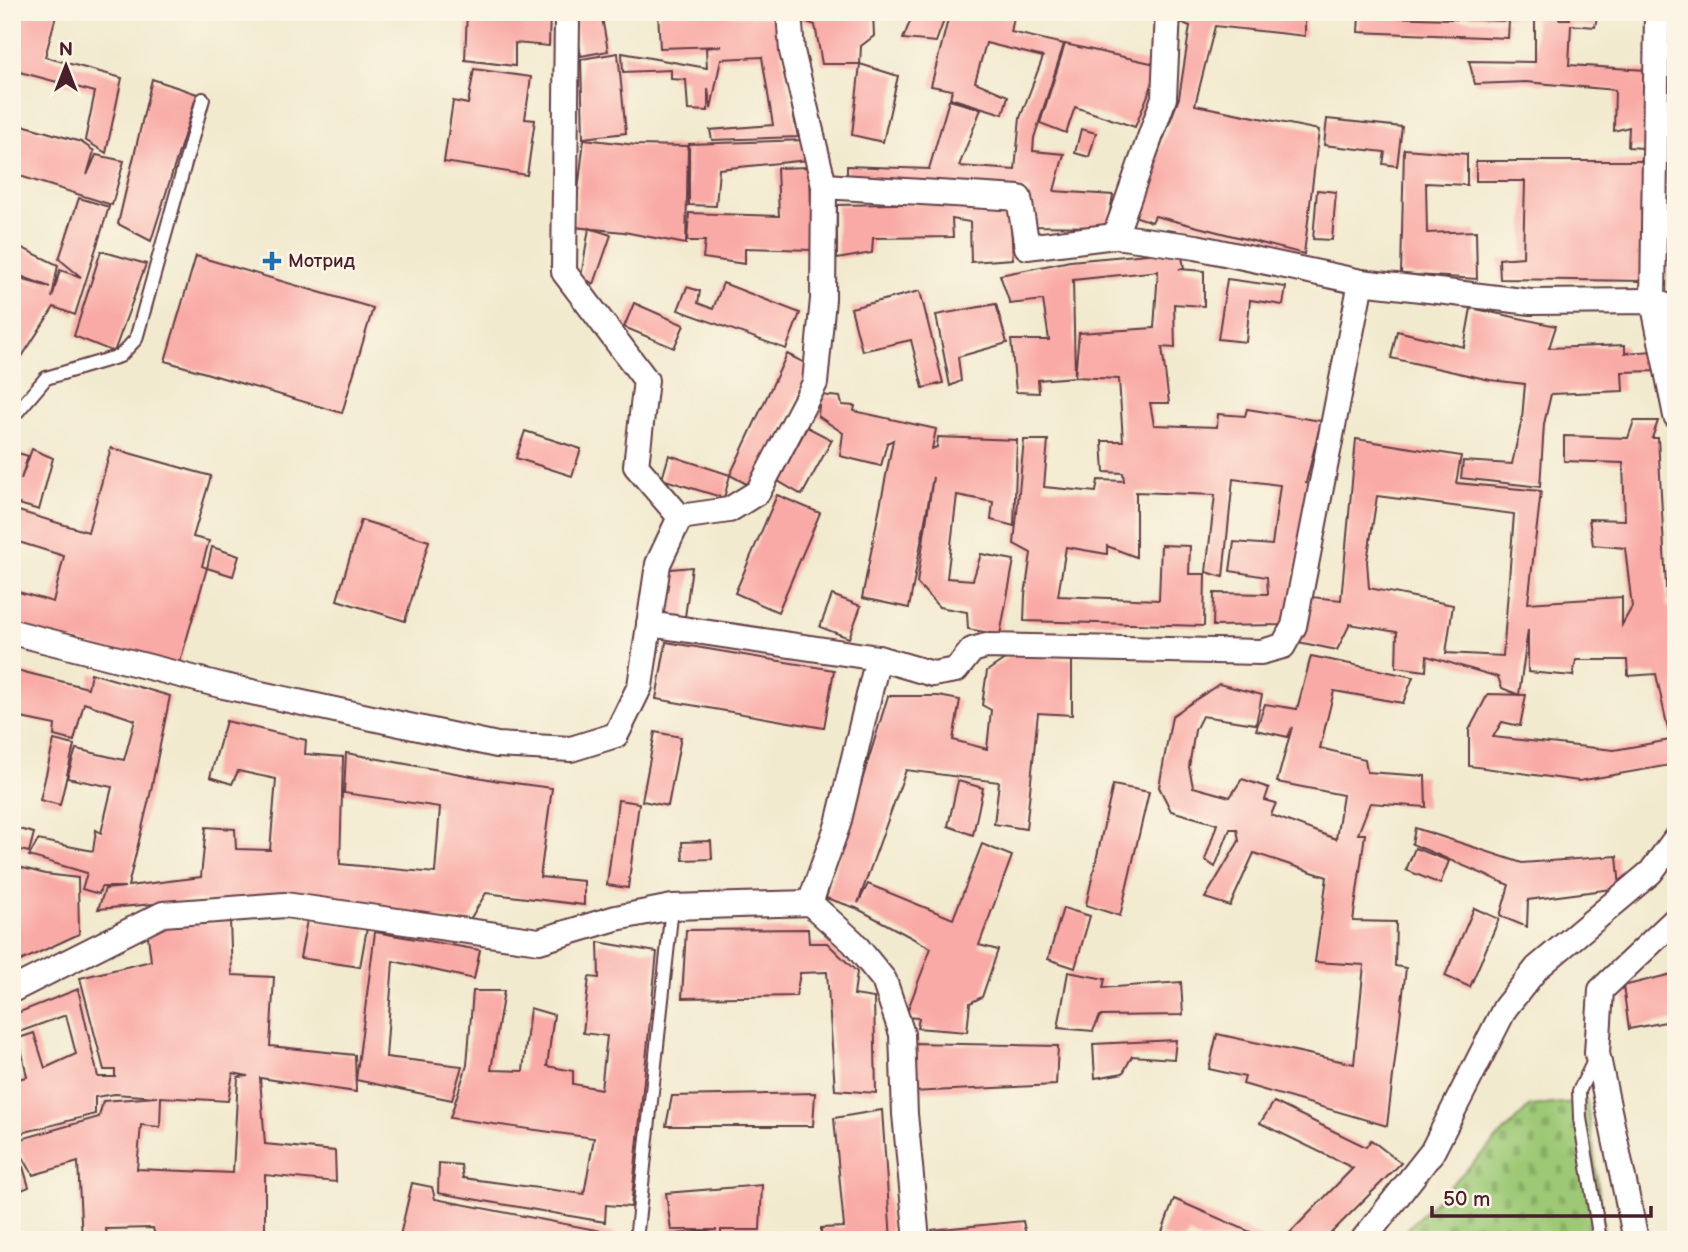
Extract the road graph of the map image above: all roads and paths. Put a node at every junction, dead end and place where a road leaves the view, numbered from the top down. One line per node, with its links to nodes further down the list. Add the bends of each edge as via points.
1 (789, 12): 7 (street, via 792,51)
2 (1168, 12): 8 (street, via 1164,98)
3 (1657, 12): 5 (street)
4 (568, 18): 13 (street, via 564,272 646,380 636,466)
5 (1666, 54): 10 (street)
6 (203, 99): 11 (lane, via 136,339 120,356 46,378 17,412)
7 (824, 186): 8 (street, via 1019,198 1027,247); 13 (street, via 823,299 815,383 758,492 729,510)
8 (1115, 236): 9 (street, via 1196,247)
9 (1361, 282): 10 (street, via 1531,302); 16 (street, via 1294,626 1283,646 1261,652 986,646 972,650 956,670 933,674)
10 (1665, 306): 12 (street)
11 (12, 412)
12 (1676, 416)
13 (680, 517): 14 (street, via 658,564)
14 (649, 624): 15 (street, via 640,686 616,734 571,749 497,745 224,686); 16 (street)
15 (12, 632)
16 (878, 658): 18 (street, via 838,824)
17 (1676, 838): 25 (street, via 1651,872 1536,968 1505,1008 1432,1152)
18 (810, 904): 19 (street); 24 (street, via 853,942 884,980 902,1034)
19 (672, 907): 21 (street, via 539,940 285,905 163,914); 23 (lane)
20 (1676, 919): 22 (street, via 1601,990)
21 (12, 990)
22 (1598, 1054): 26 (lane, via 1579,1091); 27 (street)
23 (635, 1240)
24 (917, 1240)
25 (1363, 1240)
26 (1600, 1240)
27 (1636, 1240)

